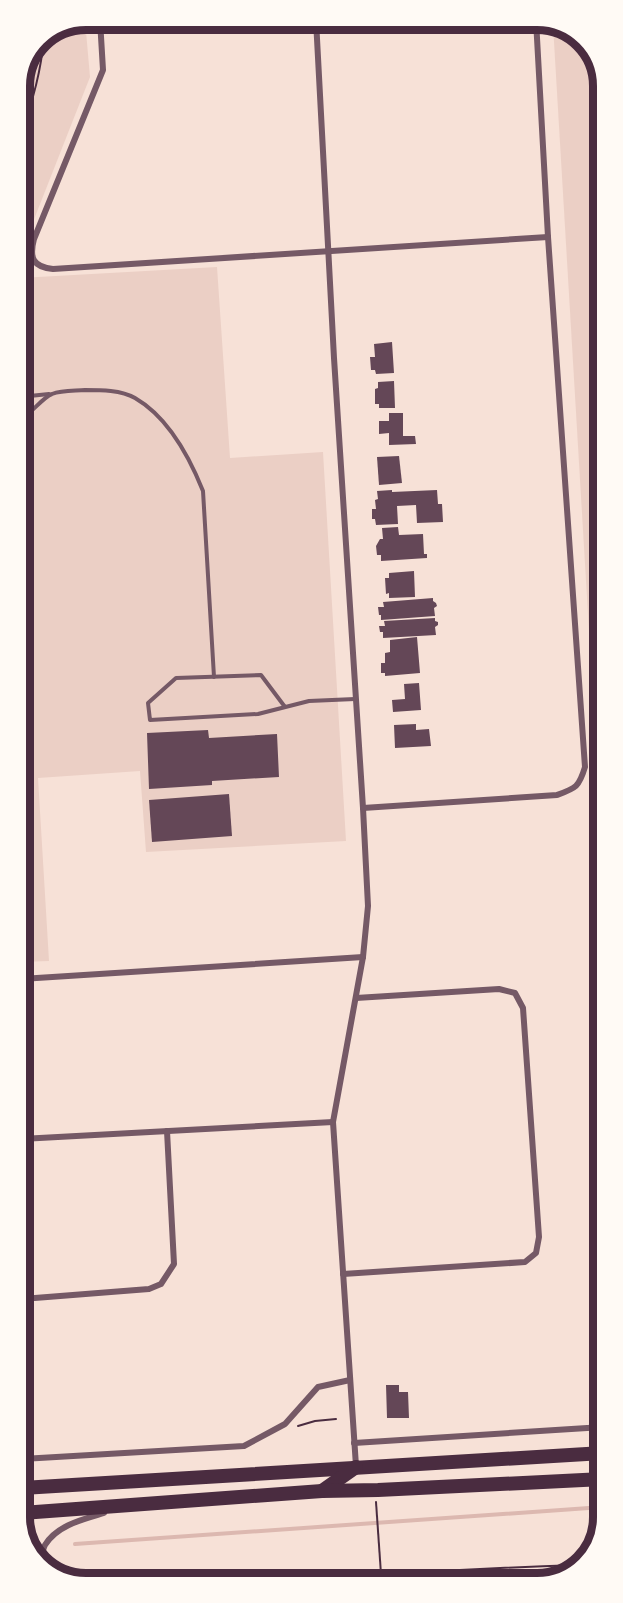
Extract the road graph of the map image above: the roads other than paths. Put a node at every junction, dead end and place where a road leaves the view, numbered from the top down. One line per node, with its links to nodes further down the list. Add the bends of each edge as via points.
1 (101, 30): 5 (street, via 103,70 34,239 32,258 39,266 53,269)
2 (317, 30): 5 (street)
3 (537, 30): 4 (street)
4 (548, 237): 5 (street); 12 (street, via 585,767 580,782 557,795)
5 (328, 251): 10 (street)
6 (51, 394): 7 (lane); 8 (lane); 9 (lane, via 112,391 134,397 168,428 194,467 203,490)
7 (30, 396)
8 (30, 414)
9 (214, 677): 11 (lane, via 261,675); 11 (lane, via 176,678 148,703 150,720 258,714)
10 (356, 699): 11 (lane, via 309,701); 12 (street)
11 (285, 707)
12 (363, 808): 13 (street, via 368,906)
13 (363, 957): 14 (street); 15 (street)
14 (30, 977)
15 (356, 998): 16 (street); 19 (street, via 499,989 515,993 523,1008 539,1237 536,1253 525,1262)
16 (333, 1122): 17 (street); 19 (street)
17 (167, 1131): 18 (street); 20 (street, via 174,1264 161,1284 149,1289)
18 (30, 1139)
19 (343, 1274): 21 (street)
20 (30, 1298)
21 (350, 1380): 23 (street); 25 (street, via 318,1387 285,1424 243,1446)
22 (593, 1428): 23 (street)
23 (354, 1443): 26 (street)
24 (593, 1454): 26 (main road)
25 (30, 1459)
26 (356, 1467): 28 (main road); 29 (main road); 30 (main road)
27 (593, 1479): 29 (main road)
28 (30, 1487)
29 (378, 1490): 30 (main road)
30 (322, 1491): 31 (main road)
31 (127, 1505): 32 (main road); 33 (street, via 69,1524 45,1545)
32 (30, 1512)
33 (43, 1553)

